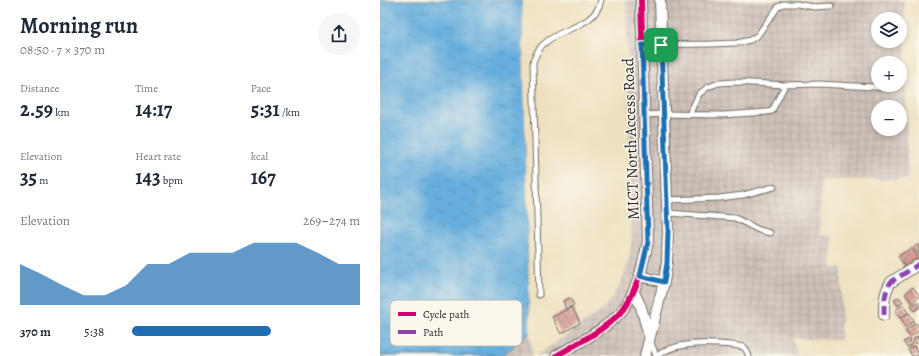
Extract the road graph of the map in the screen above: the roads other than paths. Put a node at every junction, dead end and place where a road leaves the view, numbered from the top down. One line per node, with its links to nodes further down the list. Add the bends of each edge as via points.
1 (601, 0): 20 (lane, via 597,12 547,41 537,52 533,62)
2 (641, 0): 5 (street, MICT North Access Road)
3 (660, 0): 6 (street)
4 (832, 6): 6 (lane, via 783,4 757,36 737,43)
5 (642, 45): 6 (lane); 10 (street, MICT North Access Road)
6 (661, 45): 9 (street)
7 (785, 85): 8 (lane); 11 (lane, via 772,111); 11 (lane, via 719,83 699,94)
8 (871, 87)
9 (664, 114): 10 (lane); 11 (lane); 13 (street)
10 (644, 115): 17 (street, MICT North Access Road, via 648,242)
11 (689, 115)
12 (774, 187): 13 (lane, via 719,198)
13 (667, 200): 14 (street)
14 (668, 213): 15 (lane, via 735,218); 18 (street)
15 (770, 233)
16 (919, 264): 21 (street, via 891,282 884,302)
17 (640, 276): 18 (street); 19 (street, MICT North Access Road)
18 (664, 282): 22 (street)
19 (634, 292): 22 (street); 23 (street, MICT North Access Road, via 624,308 612,320)
20 (539, 295)
21 (884, 315)
22 (650, 338): 24 (street); 25 (lane)
23 (556, 356)
24 (645, 356)
25 (657, 356): 26 (lane, via 666,350 683,345 709,344 744,346)
26 (748, 356)

